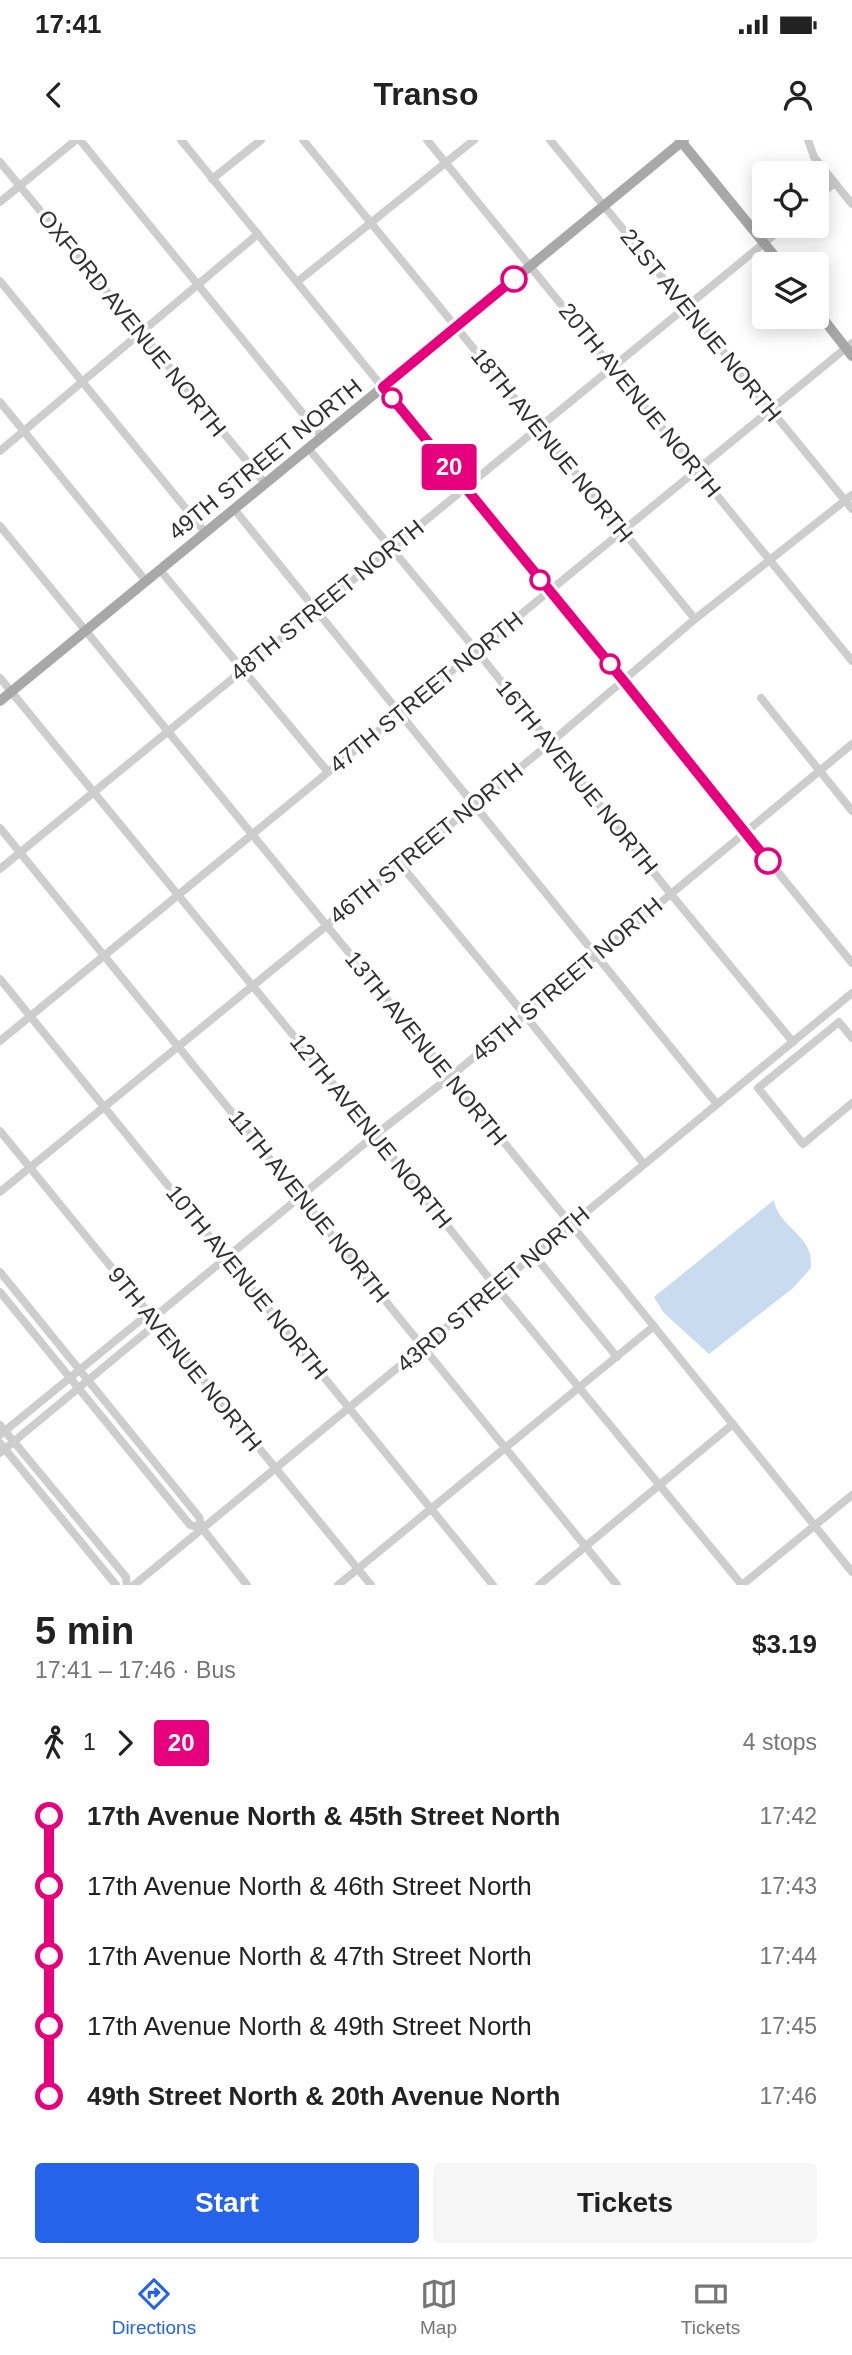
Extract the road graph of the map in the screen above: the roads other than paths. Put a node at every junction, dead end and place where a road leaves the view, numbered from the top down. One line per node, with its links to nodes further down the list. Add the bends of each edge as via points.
1 (78, 140): 14 (street); 27 (street)
2 (181, 140): 12 (street)
3 (261, 140): 12 (street)
4 (303, 140): 19 (street, 18TH AVENUE NORTH)
5 (427, 140): 11 (street, 20TH AVENUE NORTH)
6 (474, 140): 11 (street)
7 (550, 140): 18 (street, 21ST AVENUE NORTH)
8 (808, 140): 13 (street, via 814,157)
9 (682, 141): 18 (main road, 49TH STREET NORTH); 22 (main road)
10 (0, 162): 14 (street, OXFORD AVENUE NORTH)
11 (446, 163): 19 (street); 24 (street, 20TH AVENUE NORTH)
12 (212, 179): 20 (street)
13 (834, 183): 15 (street); 17 (street)
14 (20, 186): 16 (street); 31 (street, OXFORD AVENUE NORTH)
15 (829, 187)
16 (0, 202)
17 (852, 204)
18 (604, 205): 24 (main road, 49TH STREET NORTH); 28 (street, 21ST AVENUE NORTH)
19 (371, 224): 26 (street); 30 (street, 18TH AVENUE NORTH)
20 (258, 234): 26 (street); 27 (street)
21 (771, 238): 22 (street, 48TH STREET NORTH)
22 (765, 243): 23 (main road); 28 (street, 48TH STREET NORTH)
23 (772, 252)
24 (530, 266): 30 (main road, 49TH STREET NORTH); 33 (street, 20TH AVENUE NORTH)
25 (0, 281): 34 (street)
26 (297, 282): 35 (street)
27 (199, 284): 31 (street); 40 (street)
28 (687, 307): 33 (street, 48TH STREET NORTH); 37 (street, 21ST AVENUE NORTH)
29 (829, 325): 32 (main road)
30 (456, 327): 35 (main road, 49TH STREET NORTH); 38 (street, 18TH AVENUE NORTH)
31 (140, 334): 34 (street); 44 (street, OXFORD AVENUE NORTH)
32 (850, 349): 37 (street, 47TH STREET NORTH)
33 (613, 367): 38 (street, 48TH STREET NORTH); 43 (street, 20TH AVENUE NORTH)
34 (83, 381): 39 (street); 51 (street)
35 (383, 387): 40 (main road, 49TH STREET NORTH); 45 (street)
36 (0, 402): 39 (street)
37 (771, 410): 43 (street, 47TH STREET NORTH); 46 (street, 21ST AVENUE NORTH)
38 (538, 428): 45 (street, 48TH STREET NORTH); 50 (street, 18TH AVENUE NORTH)
39 (24, 431): 42 (street); 55 (street)
40 (322, 437): 41 (main road, 49TH STREET NORTH)
41 (308, 448): 44 (main road, 49TH STREET NORTH); 52 (street, 16TH AVENUE NORTH)
42 (0, 451)
43 (697, 470): 50 (street, 47TH STREET NORTH); 53 (street, 20TH AVENUE NORTH)
44 (265, 483): 47 (main road, 49TH STREET NORTH)
45 (466, 487): 52 (street, 48TH STREET NORTH); 56 (street)
46 (849, 498): 48 (street, 21ST AVENUE NORTH); 53 (street, 46TH STREET NORTH)
47 (233, 509): 51 (main road, 49TH STREET NORTH); 57 (street)
48 (852, 509)
49 (0, 526): 59 (street, 13TH AVENUE NORTH)
50 (622, 531): 56 (street, 47TH STREET NORTH); 58 (street, 18TH AVENUE NORTH)
51 (205, 532): 54 (main road, 49TH STREET NORTH)
52 (391, 549): 57 (street, 48TH STREET NORTH); 60 (street, 16TH AVENUE NORTH)
53 (771, 561): 58 (street, 46TH STREET NORTH); 61 (street, 20TH AVENUE NORTH)
54 (160, 570): 55 (main road, 49TH STREET NORTH); 62 (street)
55 (146, 580): 59 (main road, 49TH STREET NORTH)
56 (549, 591): 60 (street, 47TH STREET NORTH); 64 (street)
57 (317, 609): 62 (street, 48TH STREET NORTH); 68 (street)
58 (695, 620): 64 (street, 46TH STREET NORTH)
59 (86, 630): 65 (main road, 49TH STREET NORTH); 69 (street, 13TH AVENUE NORTH)
60 (476, 650): 68 (street, 47TH STREET NORTH); 70 (street, 16TH AVENUE NORTH)
61 (852, 661)
62 (242, 670): 69 (street, 48TH STREET NORTH); 73 (street)
63 (0, 678): 65 (street, 12TH AVENUE NORTH)
64 (623, 680): 70 (street, 46TH STREET NORTH); 78 (street)
65 (11, 691): 67 (main road, 49TH STREET NORTH); 74 (street, 12TH AVENUE NORTH)
66 (761, 698): 72 (street)
67 (0, 701)
68 (400, 712): 73 (street, 47TH STREET NORTH); 75 (street)
69 (167, 731): 74 (street, 48TH STREET NORTH); 79 (street, 13TH AVENUE NORTH)
70 (549, 744): 75 (street, 46TH STREET NORTH); 83 (street, 16TH AVENUE NORTH)
71 (852, 744): 72 (street, 45TH STREET NORTH)
72 (819, 770): 76 (street); 78 (street, 45TH STREET NORTH)
73 (328, 772): 79 (street, 47TH STREET NORTH)
74 (94, 793): 80 (street, 48TH STREET NORTH); 84 (street, 12TH AVENUE NORTH)
75 (474, 804): 81 (street, 46TH STREET NORTH); 86 (street)
76 (852, 811)
77 (0, 828): 80 (street, 11TH AVENUE NORTH)
78 (743, 832): 83 (street, 45TH STREET NORTH); 88 (street)
79 (252, 835): 84 (street, 47TH STREET NORTH); 85 (street, 13TH AVENUE NORTH)
80 (20, 853): 82 (street, 48TH STREET NORTH); 87 (street, 11TH AVENUE NORTH)
81 (400, 864): 85 (street, 46TH STREET NORTH); 92 (street)
82 (0, 869)
83 (670, 893): 86 (street, 45TH STREET NORTH); 96 (street, 16TH AVENUE NORTH)
84 (177, 895): 87 (street, 47TH STREET NORTH); 90 (street, 12TH AVENUE NORTH)
85 (325, 925): 90 (street, 46TH STREET NORTH); 99 (street, 13TH AVENUE NORTH)
86 (597, 954): 92 (street, 45TH STREET NORTH); 100 (street)
87 (104, 955): 93 (street, 47TH STREET NORTH); 97 (street, 11TH AVENUE NORTH)
88 (852, 963)
89 (0, 979): 93 (street, 10TH AVENUE NORTH)
90 (252, 985): 97 (street, 46TH STREET NORTH); 104 (street, 12TH AVENUE NORTH)
91 (852, 993): 96 (street, 43RD STREET NORTH)
92 (524, 1014): 99 (street, 45TH STREET NORTH); 105 (street)
93 (30, 1016): 95 (street, 47TH STREET NORTH); 102 (street, 10TH AVENUE NORTH)
94 (852, 1038): 98 (street, via 839,1022)
95 (0, 1041)
96 (792, 1043): 98 (street, 16TH AVENUE NORTH); 100 (street, 43RD STREET NORTH)
97 (177, 1045): 102 (street, 46TH STREET NORTH); 108 (street, 11TH AVENUE NORTH)
98 (798, 1055): 101 (street, via 758,1088 803,1144)
99 (450, 1077): 104 (street, 45TH STREET NORTH); 109 (street, 13TH AVENUE NORTH)
100 (716, 1103): 105 (street, 43RD STREET NORTH)
101 (852, 1103)
102 (103, 1106): 106 (street, 46TH STREET NORTH); 111 (street, 10TH AVENUE NORTH)
103 (0, 1131): 106 (street, 9TH AVENUE NORTH)
104 (375, 1135): 108 (street, 45TH STREET NORTH); 113 (street, 12TH AVENUE NORTH)
105 (643, 1163): 109 (street, 43RD STREET NORTH)
106 (30, 1167): 107 (street, 46TH STREET NORTH); 115 (street, 9TH AVENUE NORTH)
107 (0, 1192)
108 (301, 1196): 111 (street, 45TH STREET NORTH); 117 (street, 11TH AVENUE NORTH)
109 (572, 1225): 110 (street, 43RD STREET NORTH); 116 (street, 13TH AVENUE NORTH)
110 (534, 1255): 113 (street, 43RD STREET NORTH); 118 (street)
111 (226, 1257): 115 (street, 45TH STREET NORTH); 124 (street, 10TH AVENUE NORTH)
112 (0, 1272): 119 (street)
113 (496, 1287): 117 (street, 43RD STREET NORTH); 123 (street, 12TH AVENUE NORTH)
114 (0, 1292): 120 (street)
115 (152, 1319): 119 (street, 45TH STREET NORTH); 121 (street, 45TH STREET NORTH); 130 (street, 9TH AVENUE NORTH)
116 (654, 1326): 118 (street); 125 (street, 13TH AVENUE NORTH)
117 (423, 1348): 124 (street, 43RD STREET NORTH); 128 (street, 11TH AVENUE NORTH)
118 (617, 1357): 123 (street)
119 (80, 1370): 120 (street, 45TH STREET NORTH); 121 (street)
120 (70, 1378): 122 (street); 126 (street, 45TH STREET NORTH)
121 (89, 1380): 122 (street, 45TH STREET NORTH); 135 (street, via 199,1517)
122 (79, 1388): 127 (street, 45TH STREET NORTH); 135 (street, via 190,1525)
123 (579, 1388): 128 (street); 131 (street, 12TH AVENUE NORTH)
124 (350, 1409): 130 (street, 43RD STREET NORTH); 133 (street, 10TH AVENUE NORTH)
125 (733, 1424): 131 (street); 134 (street, 13TH AVENUE NORTH)
126 (2, 1431): 127 (street)
127 (14, 1441): 129 (street, 45TH STREET NORTH); 140 (street, via 126,1577)
128 (505, 1447): 133 (street); 136 (street, 11TH AVENUE NORTH)
129 (2, 1449): 139 (street)
130 (274, 1469): 135 (street, 43RD STREET NORTH); 137 (street, 9TH AVENUE NORTH)
131 (660, 1486): 136 (street); 148 (street, 12TH AVENUE NORTH)
132 (852, 1495): 134 (street)
133 (430, 1507): 137 (street); 145 (street, 10TH AVENUE NORTH)
134 (814, 1525): 138 (street, 13TH AVENUE NORTH); 148 (street)
135 (202, 1528): 141 (street, 43RD STREET NORTH); 142 (street)
136 (586, 1547): 146 (street); 147 (street, 11TH AVENUE NORTH)
137 (358, 1569): 143 (street); 144 (street, 9TH AVENUE NORTH)
138 (852, 1572)
139 (116, 1585)
140 (127, 1585)
141 (134, 1585)
142 (247, 1585)
143 (338, 1585)
144 (370, 1585)
145 (494, 1585)
146 (539, 1585)
147 (617, 1585)
148 (742, 1585)

